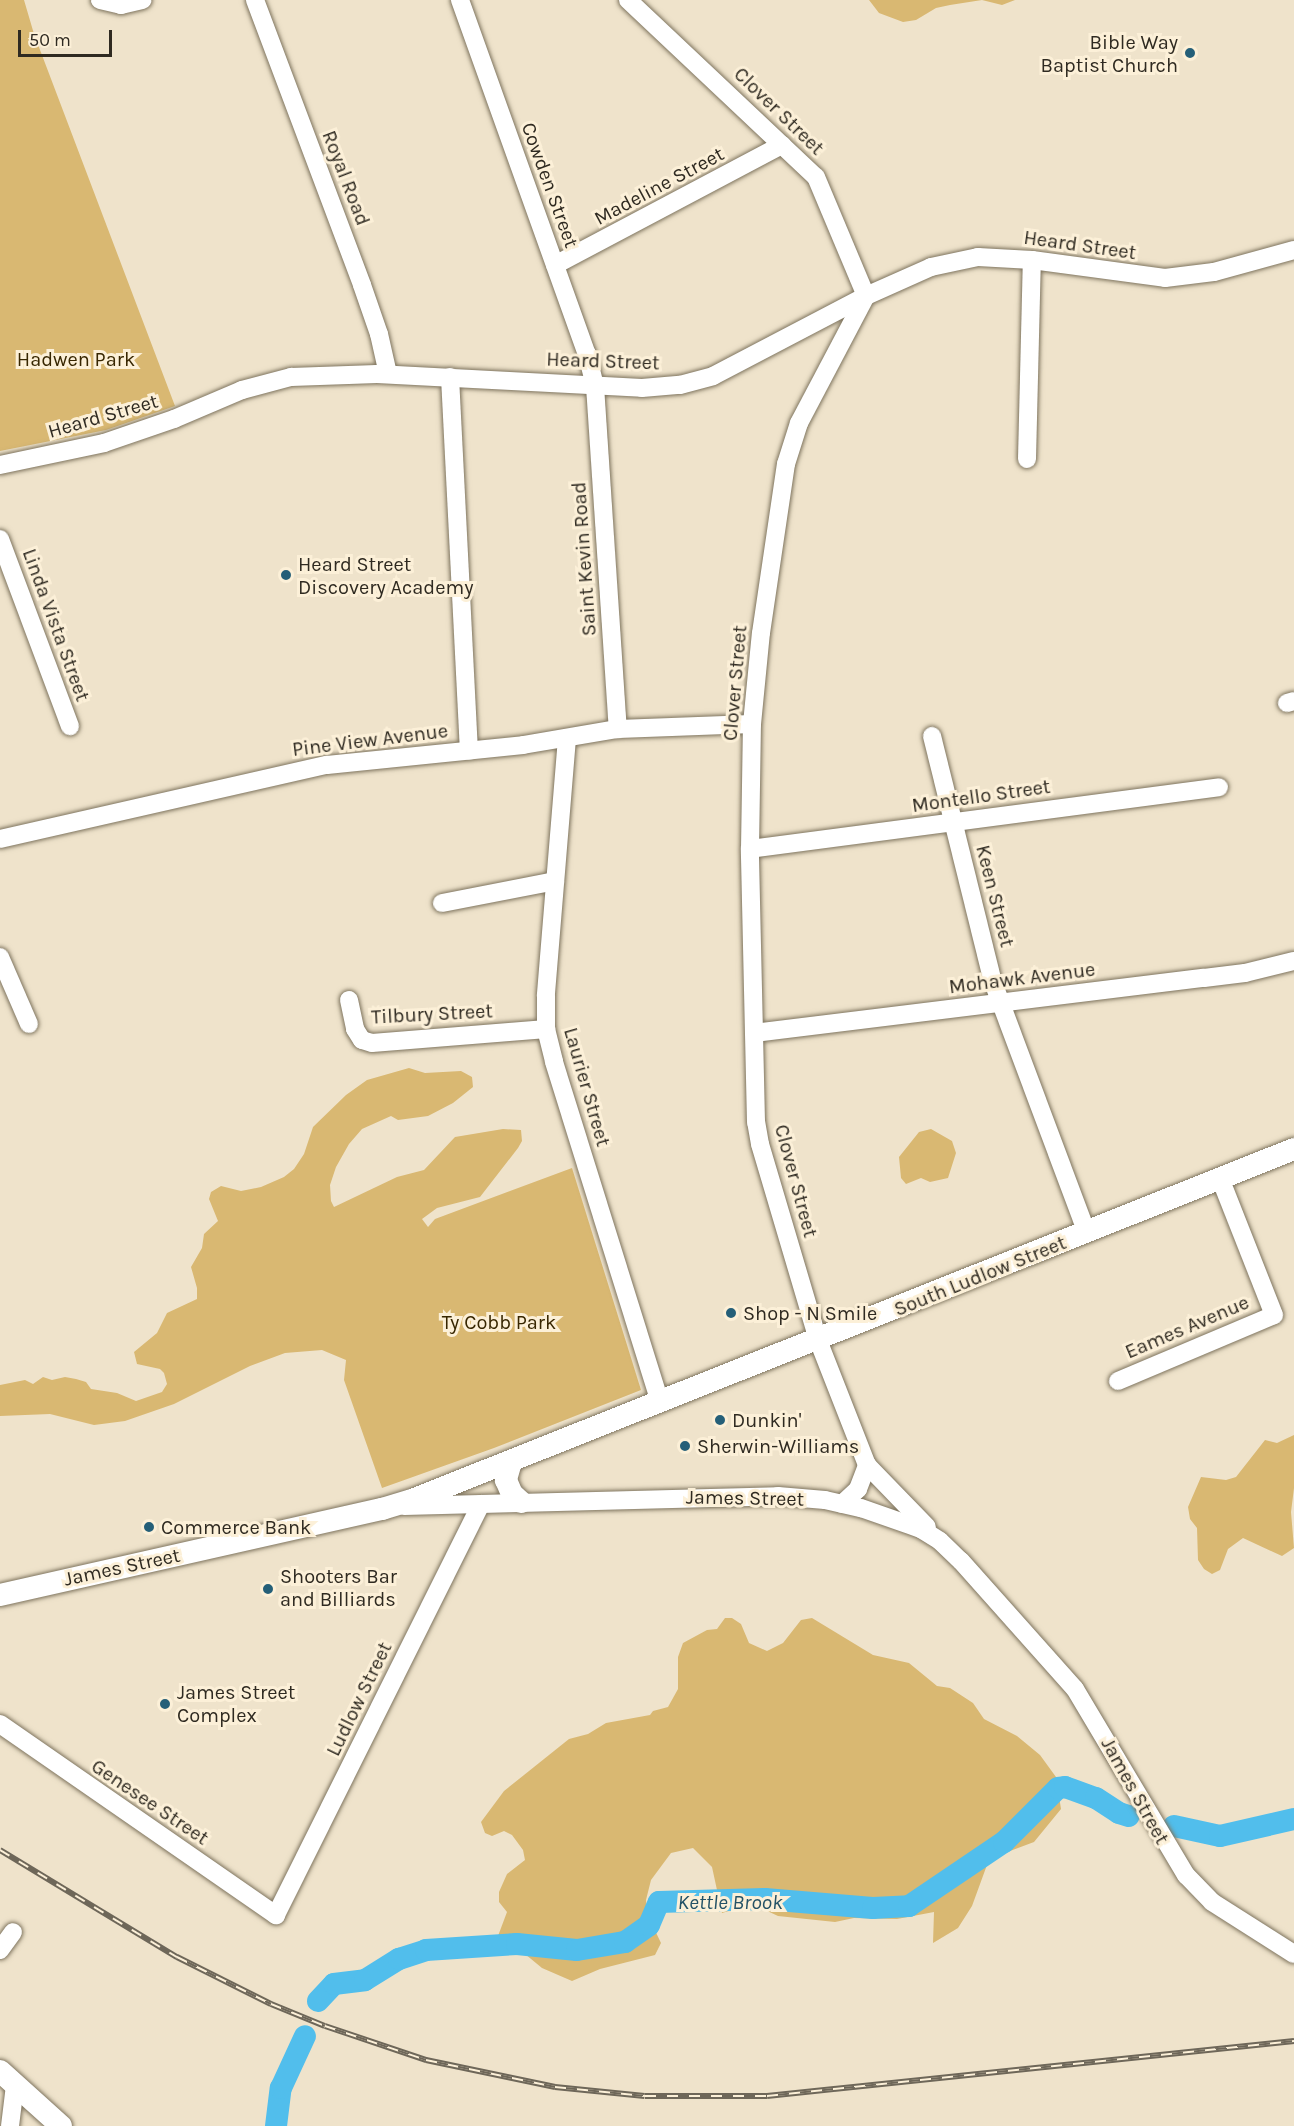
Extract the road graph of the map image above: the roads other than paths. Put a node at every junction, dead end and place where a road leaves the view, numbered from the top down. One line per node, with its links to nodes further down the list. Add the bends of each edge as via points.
1 (100, 0): 2 (street, via 121,5)
2 (142, 0)
3 (255, 0): 11 (street, Royal Road, via 362,285)
4 (460, 0): 9 (street, Cowden Street)
5 (628, 0): 6 (street, Clover Street)
6 (783, 145): 9 (street, Madeline Street); 10 (street, Clover Street, via 816,177)
7 (1294, 250): 8 (street, Heard Street, via 1214,272 1165,278)
8 (1032, 260): 10 (street, Heard Street, via 964,259 931,267); 14 (street)
9 (555, 265): 13 (street, Cowden Street)
10 (866, 296): 13 (street, Heard Street, via 697,381 642,388); 17 (street, Clover Street, via 799,423 786,464)
11 (388, 374): 12 (street, Heard Street); 15 (street, Heard Street, via 291,376 104,443)
12 (450, 377): 13 (street, Heard Street); 22 (street)
13 (595, 386): 19 (street, Saint Kevin Road)
14 (1027, 459)
15 (0, 465)
16 (0, 539): 18 (street, Linda Vista Street)
17 (752, 724): 19 (street, Pine View Avenue); 26 (street, Clover Street)
18 (70, 726)
19 (618, 729): 21 (street, Pine View Avenue)
20 (933, 736): 24 (street, Keen Street)
21 (567, 738): 22 (street, Pine View Avenue); 27 (street, Laurier Street)
22 (469, 751): 25 (street, Pine View Avenue, via 327,765)
23 (1219, 787): 24 (street, Montello Street)
24 (954, 822): 26 (street, Montello Street); 32 (street, Keen Street)
25 (0, 839)
26 (750, 849): 35 (street, Clover Street)
27 (555, 881): 28 (street); 34 (street, Laurier Street)
28 (442, 903)
29 (0, 957): 33 (street)
30 (1294, 961): 32 (street, Mohawk Avenue, via 1245,973)
31 (349, 1000): 34 (street, Tilbury Street, via 356,1029 362,1040 372,1043)
32 (1000, 1003): 35 (street, Mohawk Avenue); 38 (street, Keen Street)
33 (29, 1024)
34 (546, 1029): 41 (street, Laurier Street)
35 (754, 1033): 39 (street, Clover Street, via 760,1144)
36 (1287, 1151): 37 (main road, South Ludlow Street)
37 (1220, 1178): 38 (main road, South Ludlow Street); 40 (street, Eames Avenue, via 1274,1315)
38 (1088, 1233): 39 (main road, South Ludlow Street)
39 (818, 1340): 41 (main road, South Ludlow Street); 43 (street, Clover Street)
40 (1118, 1381)
41 (660, 1402): 42 (main road, South Ludlow Street)
42 (511, 1462): 44 (main road, via 506,1480); 47 (main road, South Ludlow Street)
43 (867, 1465): 46 (street, via 858,1489); 48 (street, Clover Street)
44 (521, 1502): 45 (street, James Street); 46 (street, James Street, via 745,1495)
45 (481, 1504): 47 (street, James Street); 51 (street, Ludlow Street)
46 (842, 1504): 48 (street, James Street, via 898,1519)
47 (392, 1507): 49 (main road, James Street)
48 (945, 1546): 54 (street, James Street, via 1033,1639 1074,1689 1186,1875 1212,1902)
49 (0, 1594)
50 (0, 1724): 51 (street, Genesee Street)
51 (276, 1915)
52 (13, 1932): 53 (street)
53 (0, 1950)
54 (1294, 1954)
55 (8, 2078): 56 (street); 57 (main road)
56 (10, 2126)
57 (61, 2126)

